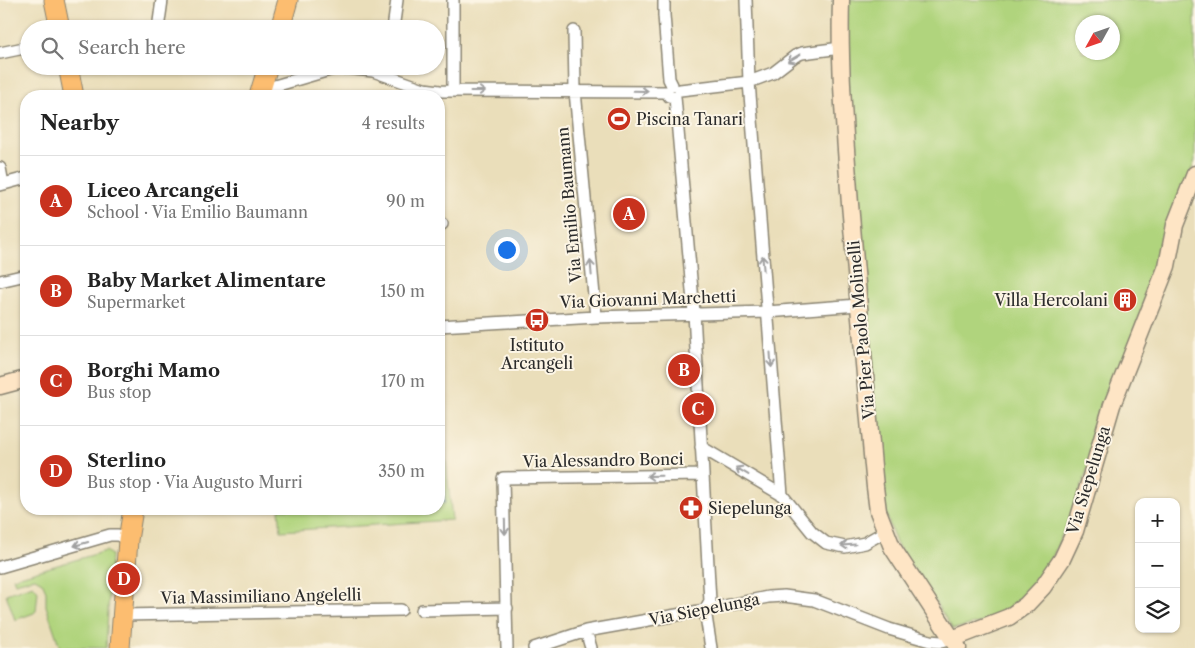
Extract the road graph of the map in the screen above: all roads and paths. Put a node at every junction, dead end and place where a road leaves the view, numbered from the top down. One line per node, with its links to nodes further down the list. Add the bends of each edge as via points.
1 (54, 0): 9 (main road)
2 (162, 0): 10 (street)
3 (288, 0): 11 (main road)
4 (397, 0): 12 (street)
5 (453, 0): 27 (street)
6 (664, 0): 29 (street, via 669,79)
7 (746, 0): 21 (street)
8 (841, 0): 14 (street, Via Pier Paolo Molinelli)
9 (58, 20)
10 (159, 20)
11 (282, 20)
12 (394, 20)
13 (574, 32): 28 (street, Via Emilio Baumann)
14 (841, 48): 21 (street, one-way to 21, via 802,53 773,73); 36 (street, Via Pier Paolo Molinelli)
15 (20, 49): 16 (street)
16 (0, 53)
17 (70, 75): 22 (main road)
18 (265, 75): 23 (main road)
19 (317, 75): 24 (street)
20 (397, 75): 25 (street, via 424,89)
21 (749, 82): 29 (street); 37 (street, one-way to 21)
22 (73, 90)
23 (261, 90)
24 (269, 90)
25 (438, 90)
26 (445, 90): 27 (street)
27 (453, 91): 28 (street, one-way to 28)
28 (575, 91): 29 (street, one-way to 29); 39 (street, Via Emilio Baumann, one-way to 28)
29 (673, 91): 38 (street)
30 (0, 168): 33 (street)
31 (1195, 174): 56 (street, Via Siepelunga, via 1175,225 1167,266 1112,405 1075,531 1062,559 1044,587 1026,605)
32 (20, 180): 33 (street)
33 (2, 184)
34 (20, 276): 35 (street)
35 (0, 281)
36 (858, 306): 37 (street, Via Giovanni Marchetti); 47 (street, Via Pier Paolo Molinelli, via 875,487 878,511)
37 (768, 312): 38 (street, Via Giovanni Marchetti); 45 (street, one-way to 45)
38 (694, 313): 39 (street, Via Giovanni Marchetti); 43 (street)
39 (596, 317): 40 (street, Via Giovanni Marchetti)
40 (445, 326)
41 (20, 381): 42 (street)
42 (0, 386)
43 (702, 447): 44 (street); 45 (street, one-way to 43)
44 (702, 475): 50 (street, Via Alessandro Bonci, one-way to 50, via 503,478); 53 (street, via 710,601)
45 (782, 495): 47 (street, one-way to 45, via 865,543 845,547 826,543 812,532)
46 (131, 515): 48 (main road)
47 (886, 531): 56 (street, Via Pier Paolo Molinelli, via 892,547)
48 (128, 540): 49 (street, one-way to 49, via 110,535); 54 (main road)
49 (0, 567)
50 (506, 608): 52 (street); 58 (street)
51 (400, 610): 54 (street, Via Massimiliano Angelelli)
52 (422, 610)
53 (704, 610): 55 (street, Via Siepelunga); 56 (street, Via Siepelunga, via 784,596 823,603 930,641); 61 (street)
54 (122, 615): 57 (main road)
55 (586, 631): 59 (street, Via Siepelunga); 60 (street)
56 (955, 644)
57 (120, 648)
58 (507, 648)
59 (534, 648)
60 (591, 648)
61 (711, 648)

